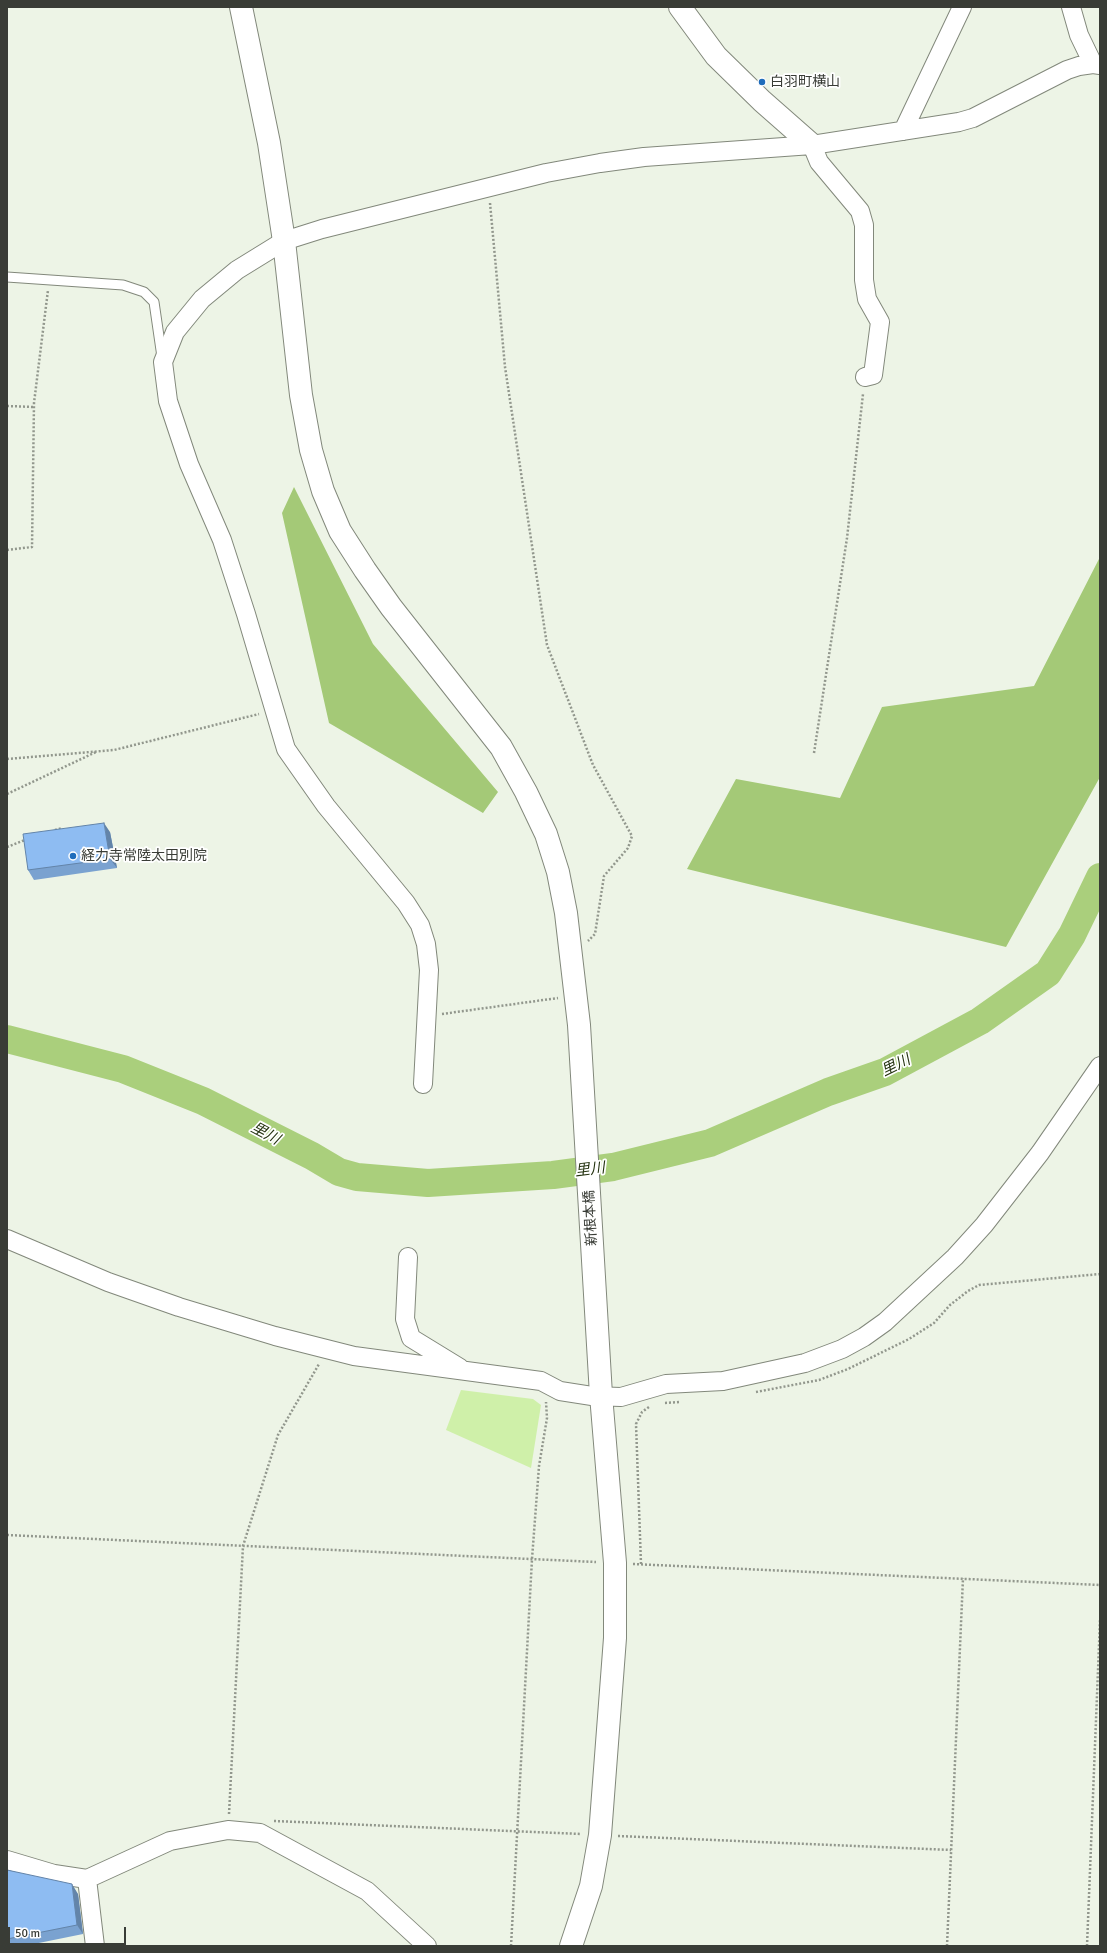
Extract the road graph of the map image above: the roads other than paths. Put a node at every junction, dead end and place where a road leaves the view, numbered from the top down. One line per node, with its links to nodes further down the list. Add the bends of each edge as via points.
1 (241, 7): 8 (street, 新根本橋, via 269,143)
2 (680, 7): 7 (street, via 716,56)
3 (962, 7): 6 (street)
4 (1071, 7): 5 (street, via 1079,35)
5 (1096, 64): 6 (street, via 1067,70 973,118)
6 (904, 131): 7 (street)
7 (812, 145): 8 (street, via 644,157 546,173 379,214); 11 (street, via 819,162 860,211 864,225 864,280 867,299 880,322 873,375)
8 (284, 241): 10 (street, via 237,270 202,299 174,332); 17 (street, 新根本橋, via 301,395 311,450 340,531 391,607 501,747 546,834 558,872 566,913 579,1025)
9 (7, 277): 10 (lane, via 123,285 144,292 154,302)
10 (163, 362): 13 (street, via 168,401 189,464 222,540 286,749 326,806 406,903 420,926 426,944 429,970)
11 (865, 377)
12 (1100, 1066): 17 (street, via 1040,1153 984,1225 921,1290 864,1337 842,1349 782,1369 723,1380 666,1384 621,1397)
13 (423, 1084)
14 (7, 1240): 16 (street, via 108,1282 275,1336 354,1356)
15 (408, 1257): 16 (street, via 405,1319 411,1338)
16 (465, 1371): 17 (street, via 541,1381 560,1391 583,1395)
17 (601, 1391): 23 (street, 新根本橋, via 615,1563 615,1638 600,1835 591,1886)
18 (7, 1860): 19 (street, via 54,1874)
19 (87, 1879): 20 (street); 22 (street, via 170,1840 228,1830 260,1833 367,1891)
20 (95, 1946): 21 (street)
21 (106, 1946)
22 (428, 1946)
23 (571, 1946)

